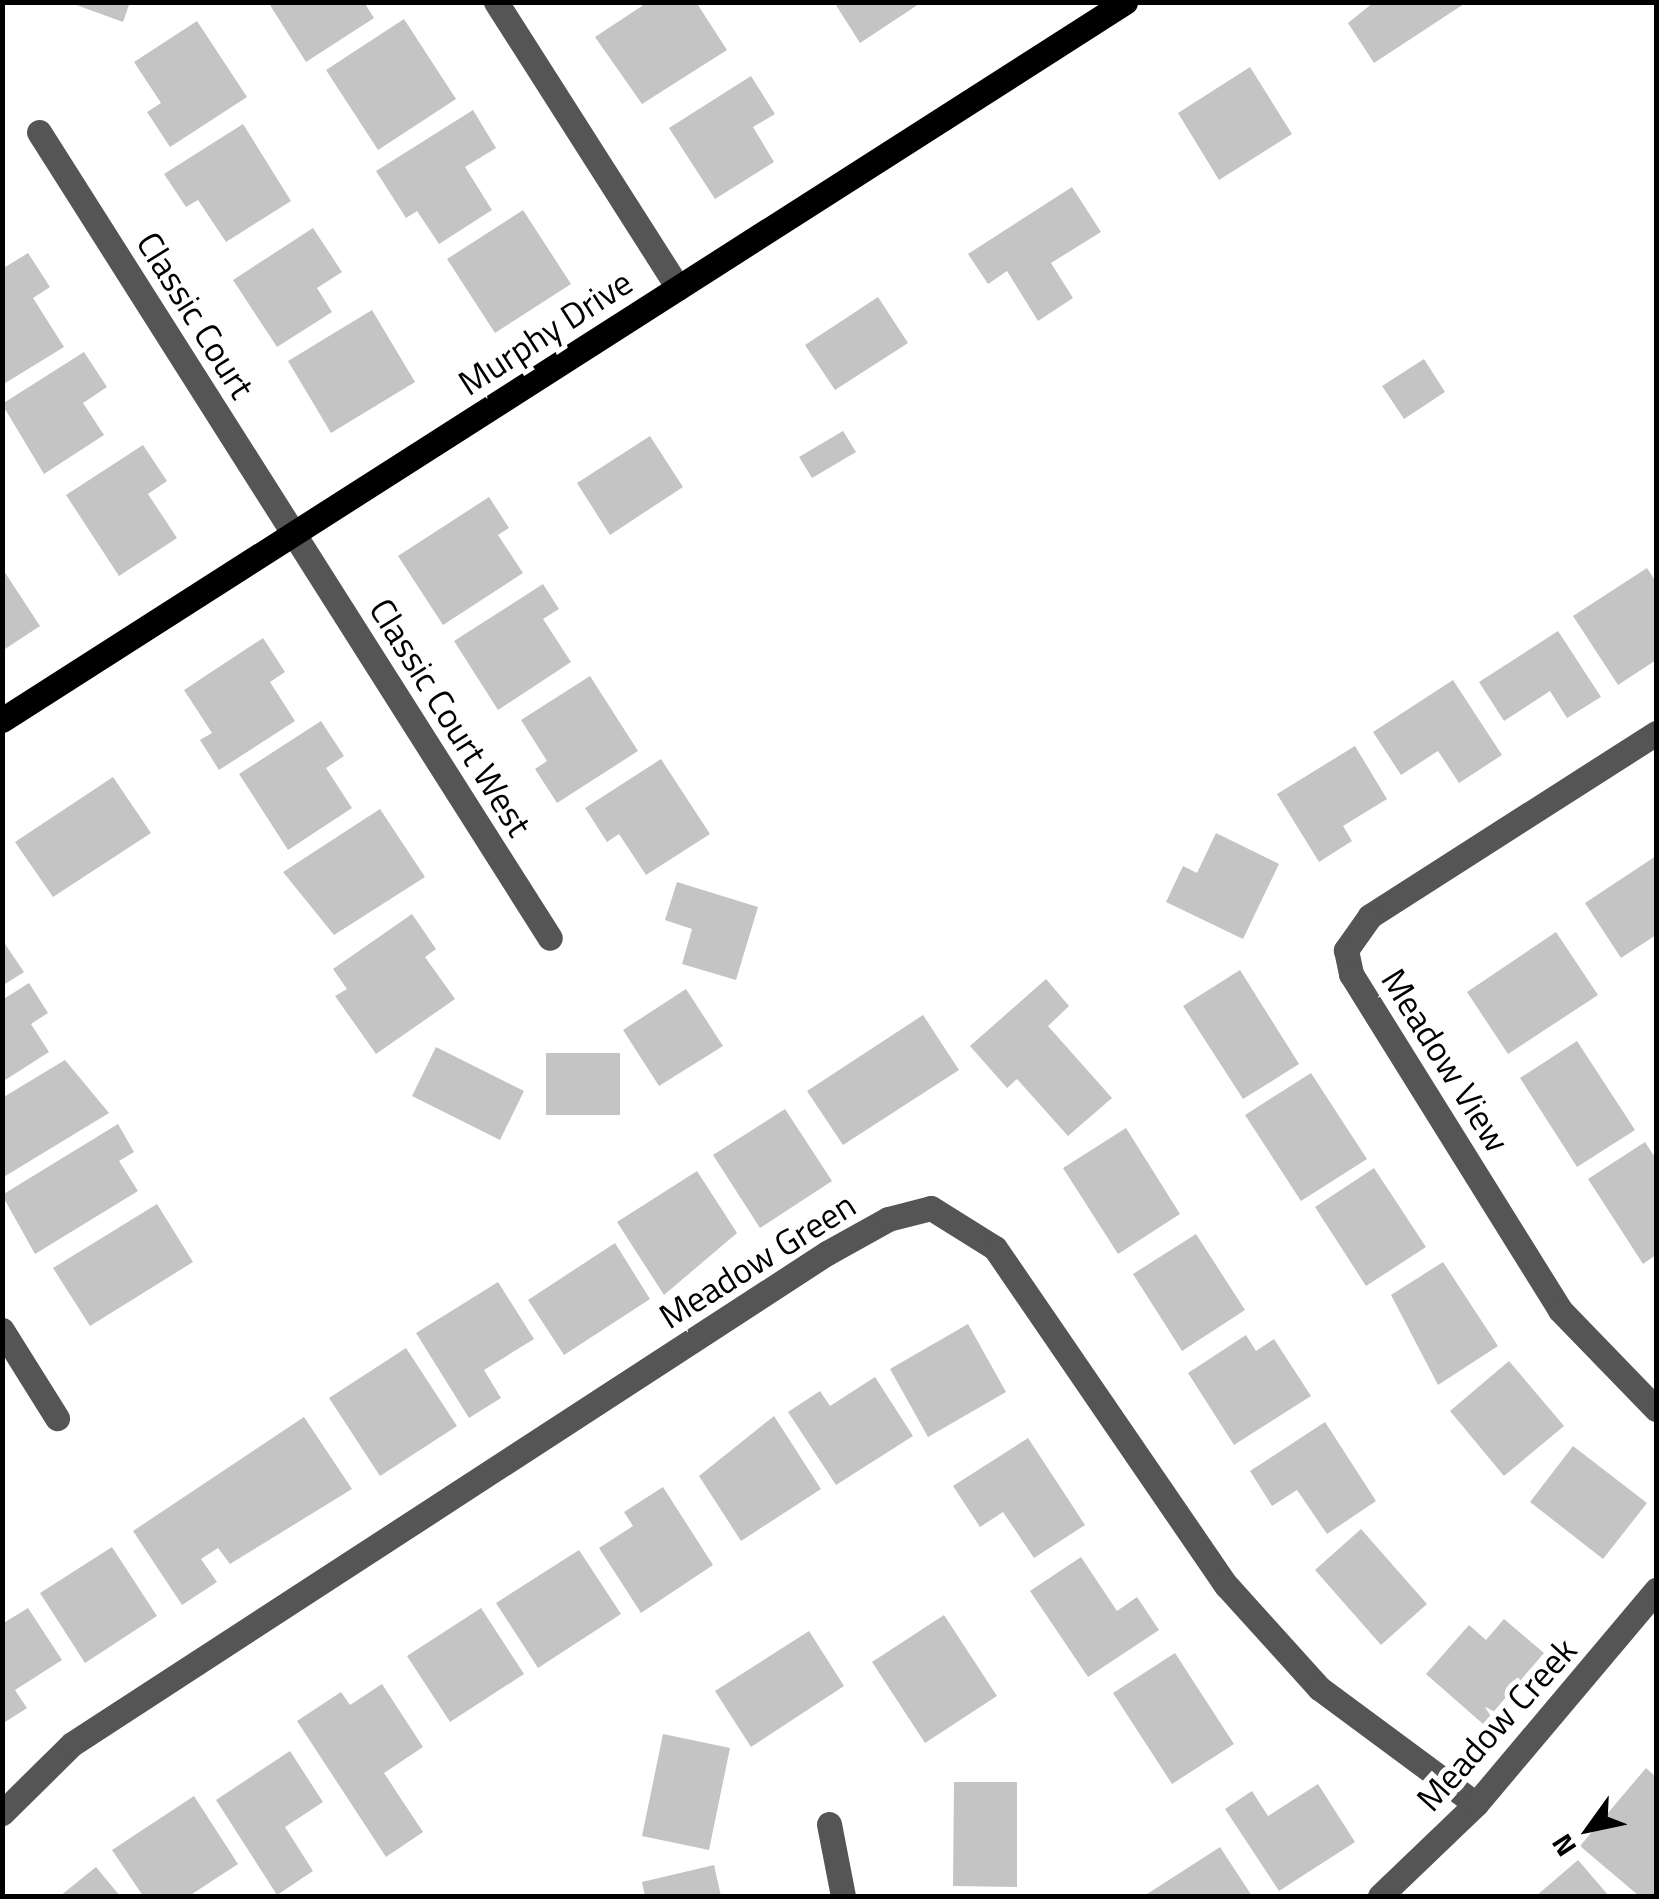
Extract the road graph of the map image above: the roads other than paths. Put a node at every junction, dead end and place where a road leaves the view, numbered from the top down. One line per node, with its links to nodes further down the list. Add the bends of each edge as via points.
1 (496, 2): 4 (street)
2 (1125, 2): 4 (main road, Murphy Drive)
3 (38, 132): 5 (street, Classic Court)
4 (678, 288): 5 (main road, Murphy Drive)
5 (294, 534): 6 (main road, Murphy Drive); 8 (street, Classic Court West)
6 (2, 720)
7 (1656, 733): 10 (street, Meadow View, via 1370,916 1346,950 1352,974 1560,1310)
8 (550, 938)
9 (2, 1330): 11 (street)
10 (1656, 1409)
11 (57, 1418)
12 (1656, 1590): 13 (street, Meadow Creek)
13 (1476, 1804): 14 (street, Meadow Green, via 1319,1688 1226,1585 995,1248 931,1208 888,1218 827,1254 72,1744); 17 (street, Meadow Creek)
14 (2, 1813)
15 (829, 1824): 16 (street)
16 (843, 1896)
17 (1380, 1896)

